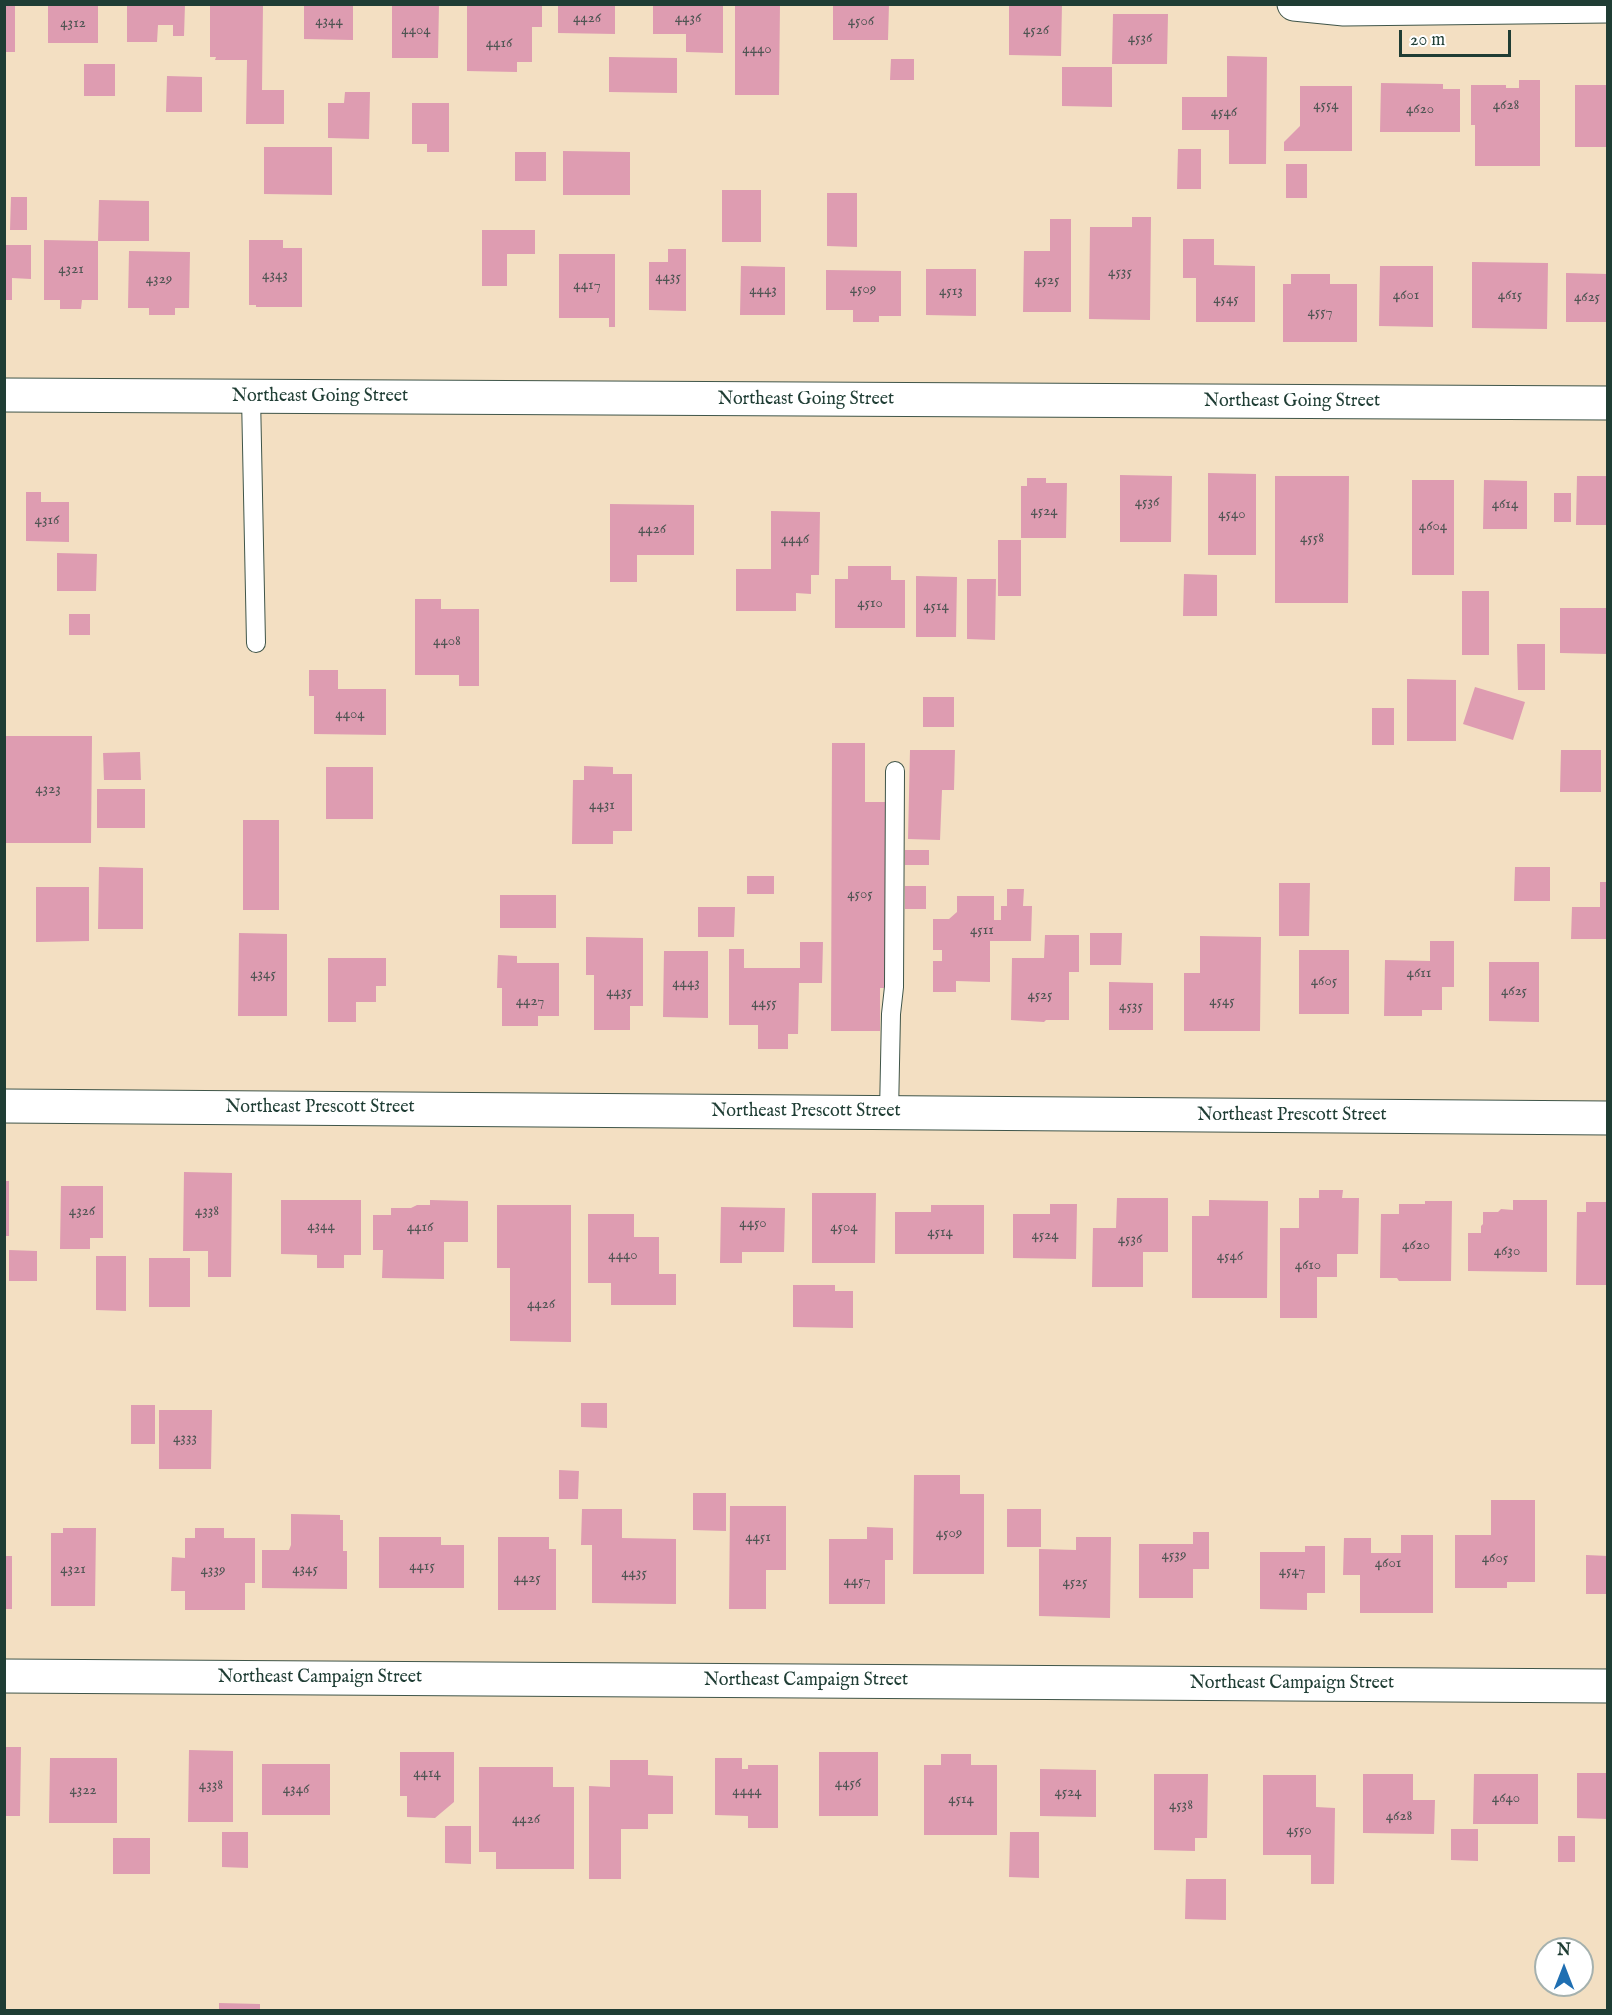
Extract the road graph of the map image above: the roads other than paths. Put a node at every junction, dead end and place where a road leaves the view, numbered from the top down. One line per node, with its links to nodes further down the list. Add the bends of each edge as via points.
1 (1293, 4): 2 (street, via 1344,9)
2 (1608, 6)
3 (4, 395): 4 (street, Northeast Going Street)
4 (251, 396): 5 (street, Northeast Going Street); 6 (lane)
5 (1608, 403)
6 (256, 643)
7 (895, 771): 9 (lane)
8 (4, 1106): 9 (street, Northeast Prescott Street)
9 (889, 1113): 10 (street, Northeast Prescott Street)
10 (1608, 1118)
11 (4, 1676): 12 (street, Northeast Campaign Street)
12 (1608, 1686)

